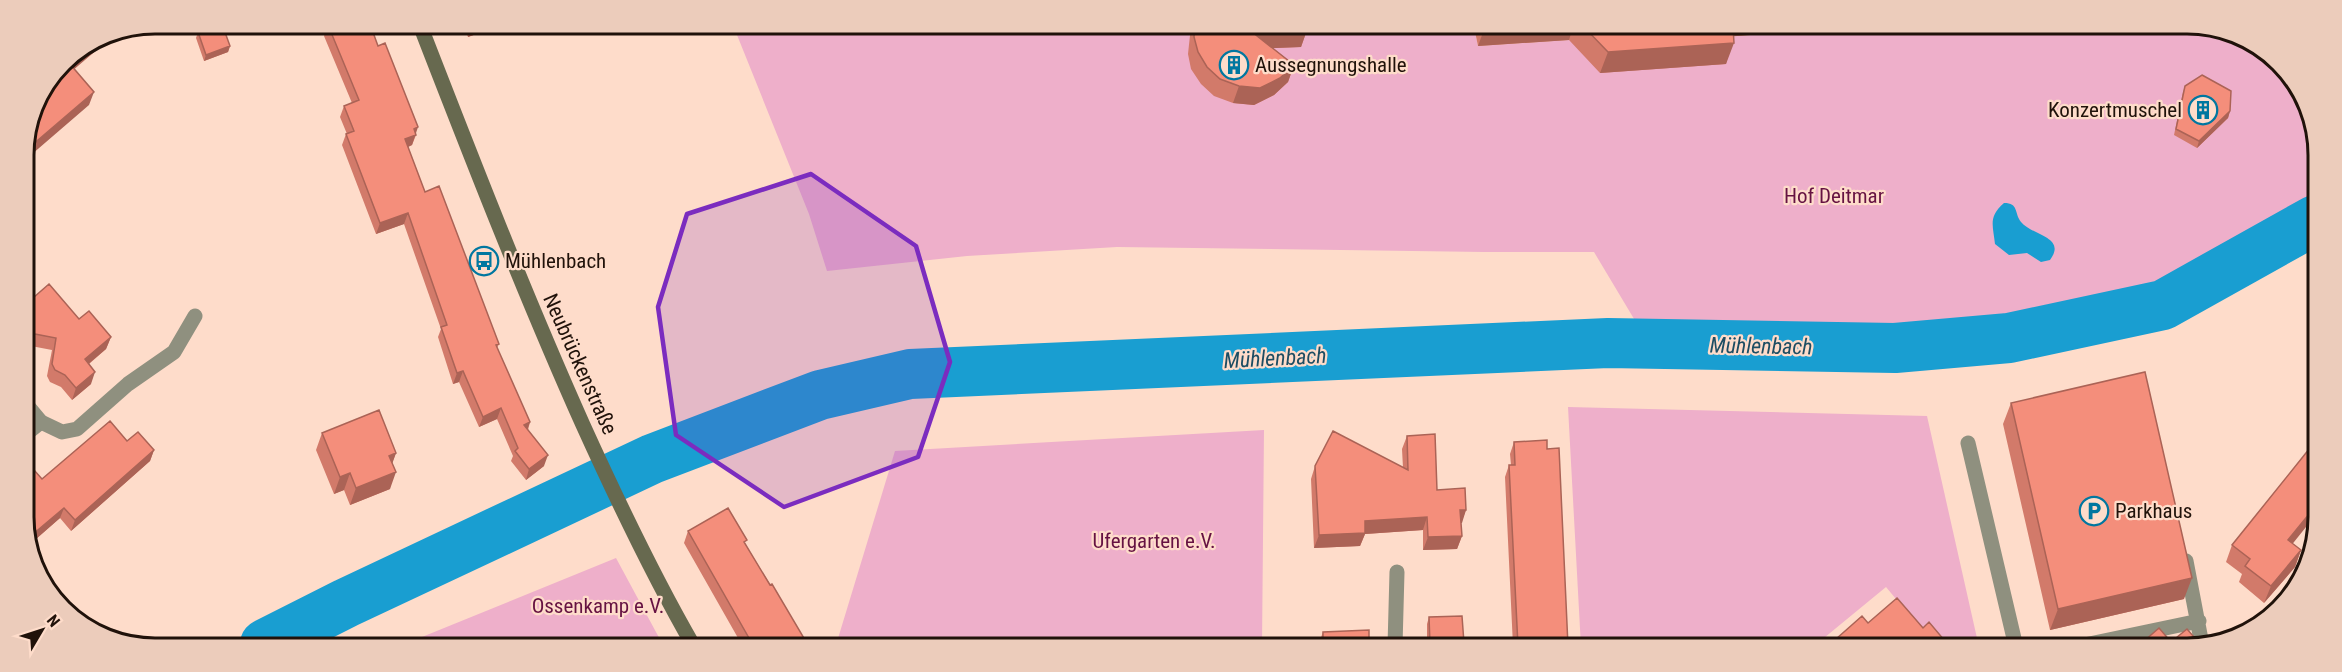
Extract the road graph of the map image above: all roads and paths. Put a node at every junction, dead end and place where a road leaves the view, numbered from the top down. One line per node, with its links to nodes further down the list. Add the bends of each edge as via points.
1 (423, 34): 14 (street, Neubrückenstraße, via 507,249 581,420 633,534)
2 (195, 316): 4 (street, via 174,352 128,384 77,429 62,432)
3 (34, 414): 4 (street)
4 (41, 422): 5 (street)
5 (34, 427)
6 (1968, 443): 12 (street)
7 (2182, 544): 9 (street)
8 (1397, 572): 11 (street)
9 (2199, 621): 10 (street); 13 (street)
10 (2201, 636)
11 (1395, 637)
12 (2014, 637)
13 (2125, 637)
14 (689, 638)

